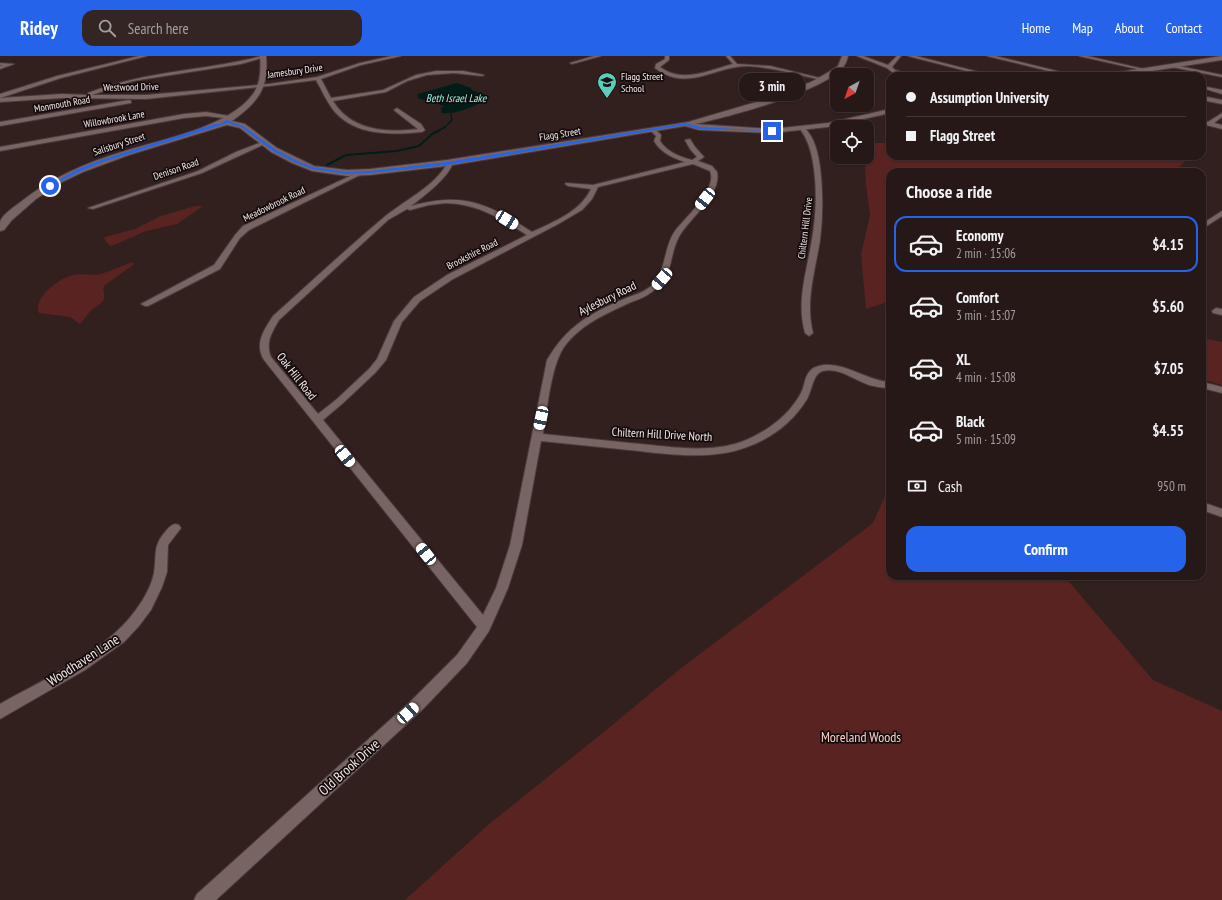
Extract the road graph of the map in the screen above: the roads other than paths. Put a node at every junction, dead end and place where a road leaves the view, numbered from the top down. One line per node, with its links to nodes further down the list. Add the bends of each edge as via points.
1 (145, 56): 35 (street, via 67,75)
2 (399, 56): 29 (street, Jamesbury Drive, via 360,64)
3 (599, 56): 15 (street)
4 (667, 56): 16 (street, via 667,60 657,67 678,75 701,75)
5 (728, 56): 16 (street)
6 (844, 56): 30 (street, via 840,68)
7 (859, 56): 18 (street)
8 (899, 56): 18 (street)
9 (910, 56): 22 (street)
10 (989, 56): 23 (street)
11 (1081, 56): 19 (street)
12 (1215, 56): 13 (street)
13 (1222, 57): 17 (street)
14 (263, 59): 31 (street, Salisbury Street); 36 (street, via 146,76)
15 (572, 63)
16 (736, 65): 30 (street, via 766,67)
17 (1174, 66): 19 (street); 25 (street)
18 (889, 67): 20 (street)
19 (1146, 70): 24 (street)
20 (895, 71): 21 (street)
21 (898, 72)
22 (976, 72)
23 (1059, 72)
24 (1132, 72)
25 (1203, 72)
26 (1206, 73): 28 (street)
27 (482, 75): 39 (street, via 454,70 429,73 410,78 392,89)
28 (1222, 76)
29 (318, 78): 31 (street, Jamesbury Drive); 39 (street)
30 (822, 79): 47 (street, via 757,104)
31 (262, 85): 34 (street, Westwood Drive); 44 (street, Salisbury Street, via 255,98)
32 (1206, 88): 33 (street)
33 (1222, 92)
34 (173, 94): 36 (street, Westwood Drive, via 133,97); 46 (street, Monmouth Road)
35 (0, 96)
36 (86, 96): 38 (street, Westwood Drive)
37 (1206, 99): 40 (street)
38 (0, 100)
39 (331, 100): 41 (street, via 342,116 363,127 384,131 422,130 419,125)
40 (1222, 102)
41 (397, 110)
42 (886, 112): 50 (street, Flagg Street, via 828,126)
43 (1222, 115): 48 (street)
44 (230, 119): 53 (street, Flagg Street, via 234,125 242,126); 54 (street, Willowbrook Lane, via 206,114 184,116); 64 (street, Salisbury Street, via 222,125 102,161 69,175 33,197)
45 (1206, 123): 48 (street)
46 (0, 124)
47 (685, 124): 50 (street, Flagg Street, via 699,128 751,131); 51 (street, Flagg Street)
48 (1209, 124): 49 (street)
49 (1222, 127)
50 (803, 128): 67 (street, Chiltern Hill Drive, via 814,152 820,203 816,240 805,294)
51 (653, 130): 55 (street, via 659,136 657,141 661,147); 56 (street, Flagg Street)
52 (688, 140): 55 (street, via 701,157)
53 (264, 143): 57 (street, Flagg Street, via 290,159 312,168 335,172); 60 (street, Denison Road, via 200,172)
54 (0, 149)
55 (693, 162): 59 (street); 72 (street, Aylesbury Road, via 711,169 715,177 705,199 675,236 666,272 648,292 585,322 562,341 552,360)
56 (450, 163): 57 (street, Flagg Street); 61 (street, Oak Hill Road, via 448,169 418,199)
57 (362, 172): 66 (street, Meadowbrook Road, via 246,228 240,232 217,267)
58 (568, 184): 59 (street)
59 (594, 187): 65 (street, Brookshire Road, via 589,199 580,209)
60 (91, 208)
61 (400, 212): 65 (street, via 432,203 469,202 494,212); 71 (street, Oak Hill Road, via 386,219 276,318 264,339 263,349 267,358)
62 (1222, 213): 63 (street)
63 (1206, 224)
64 (0, 228)
65 (532, 235): 71 (street, Brookshire Road, via 450,276 417,299 398,321 380,360 372,371)
66 (145, 304)
67 (809, 332)
68 (886, 385): 72 (street, Chiltern Hill Drive North, via 866,381 837,369 822,368 812,375 807,392 791,414 777,427 752,441 720,450 696,452)
69 (1206, 385): 70 (street)
70 (1222, 390)
71 (316, 420): 76 (street, Oak Hill Road)
72 (537, 437): 76 (street, Aylesbury Road, via 516,546 502,588)
73 (1206, 507): 74 (street)
74 (1222, 513)
75 (175, 528): 77 (street, Woodhaven Lane, via 162,545 159,578 152,595 128,631 82,664)
76 (484, 626): 78 (street, Old Brook Drive, via 449,674)
77 (0, 712)
78 (203, 900)

